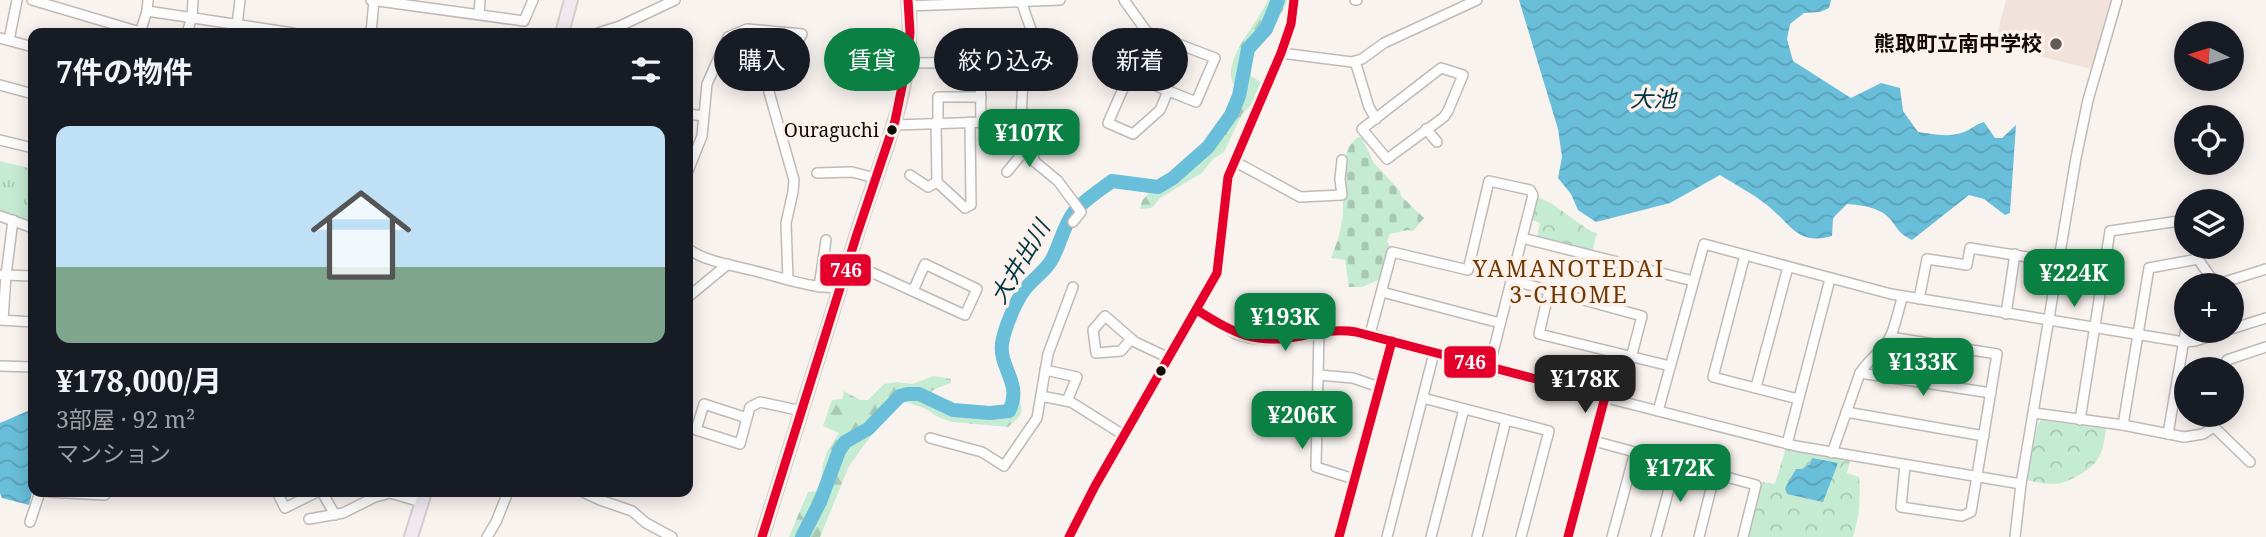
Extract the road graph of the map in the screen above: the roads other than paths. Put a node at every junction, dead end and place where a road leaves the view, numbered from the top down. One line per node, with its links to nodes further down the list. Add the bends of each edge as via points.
1 (17, 0): 36 (street)
2 (32, 0): 19 (street)
3 (148, 0): 22 (street)
4 (193, 0): 24 (street)
5 (240, 0): 29 (street)
6 (373, 0): 20 (street); 30 (street)
7 (480, 0): 23 (street)
8 (533, 0): 23 (street, via 524,21)
9 (571, 0): 31 (highway)
10 (654, 0): 21 (street)
11 (675, 0): 21 (street)
12 (1060, 0): 17 (street)
13 (1124, 0): 35 (street)
14 (1294, 0): 39 (street)
15 (1477, 0): 40 (street)
16 (2117, 0): 82 (street, via 2088,100)
17 (1027, 1): 18 (street); 34 (street)
18 (908, 3): 33 (highway)
19 (62, 4): 25 (street)
20 (427, 4): 23 (street)
21 (664, 5): 32 (street)
22 (148, 10): 24 (street); 26 (street)
23 (479, 14)
24 (191, 17): 27 (street); 28 (street)
25 (129, 28)
26 (141, 28)
27 (188, 28)
28 (233, 28)
29 (237, 28)
30 (371, 28)
31 (564, 28)
32 (625, 28)
33 (908, 28)
34 (1032, 28)
35 (1144, 28)
36 (5, 39): 37 (street)
37 (28, 46)
38 (1188, 48): 46 (street, via 1215,58 1196,102)
39 (1281, 54): 40 (street); 64 (street)
40 (1355, 61): 51 (street)
41 (0, 85): 47 (street)
42 (903, 91): 56 (highway)
43 (981, 91): 48 (street)
44 (1022, 91): 52 (street)
45 (1122, 91): 46 (street, via 1108,123 1133,134 1160,110)
46 (1168, 91)
47 (28, 93)
48 (981, 97): 54 (street); 55 (street, via 938,97)
49 (693, 115): 50 (street)
50 (704, 116): 62 (street); 91 (street, via 707,84 728,37 747,29 802,34 769,92 794,180 786,223)
51 (1376, 119): 57 (street, via 1362,129 1387,159); 57 (street, via 1441,68 1462,75 1444,117)
52 (1021, 121): 54 (street); 60 (street)
53 (970, 122): 54 (street); 55 (street); 69 (street, via 971,205 965,208)
54 (981, 122)
55 (937, 123): 56 (street); 69 (street)
56 (895, 125): 68 (highway)
57 (1426, 129): 59 (street)
58 (0, 140): 61 (street)
59 (1437, 142)
60 (1029, 145): 65 (street); 72 (street, via 1035,162 1079,208)
61 (28, 147)
62 (693, 158)
63 (1342, 160): 64 (street, via 1342,195 1300,197)
64 (1234, 161): 103 (street, via 1228,177 1217,273)
65 (1007, 172)
66 (817, 173): 68 (street, via 852,172)
67 (910, 175): 69 (street, via 928,187)
68 (875, 178): 81 (highway)
69 (937, 181)
70 (0, 216): 71 (street)
71 (13, 220): 74 (street); 87 (street)
72 (1073, 222)
73 (2174, 222): 111 (street, via 2110,231)
74 (28, 226)
75 (1522, 238): 92 (street); 93 (street); 99 (street, via 1533,195 1530,190 1489,181 1468,270 1392,252)
76 (826, 240): 94 (street)
77 (693, 252): 83 (street)
78 (2015, 254): 82 (street); 102 (street, via 1970,248 1967,265 1927,259); 104 (street)
79 (1745, 255): 84 (street); 93 (street, via 1704,244); 133 (street, via 1713,377)
80 (2198, 259): 86 (street); 114 (street, via 2149,268)
81 (849, 262): 96 (highway); 97 (street)
82 (2059, 262): 107 (street)
83 (728, 264): 91 (street); 100 (street)
84 (1788, 267): 90 (street); 133 (street)
85 (2266, 269): 89 (street)
86 (2207, 273)
87 (3, 275): 88 (street); 106 (street)
88 (28, 276)
89 (2244, 276)
90 (1830, 279): 101 (street); 138 (street)
91 (788, 280): 94 (street)
92 (1511, 280): 98 (street); 109 (street)
93 (1693, 281): 126 (street)
94 (819, 287): 96 (street)
95 (1073, 287): 129 (street)
96 (840, 288): 141 (highway)
97 (913, 291): 97 (street, via 965,314 977,289 925,264)
98 (1549, 291): 124 (street, via 1642,316); 124 (street, via 1538,334)
99 (1382, 292): 109 (street); 113 (street)
100 (693, 294)
101 (1903, 296): 102 (street); 115 (street)
102 (1919, 299): 104 (street)
103 (1197, 310): 112 (street, via 1250,338 1271,340); 123 (street)
104 (2006, 314): 107 (street)
105 (2266, 318): 110 (street)
106 (1, 320): 108 (street)
107 (2049, 320): 111 (street); 144 (street)
108 (28, 322)
109 (1500, 323): 128 (street)
110 (2244, 325)
111 (2095, 327): 114 (street); 147 (street)
112 (1319, 333): 113 (street); 131 (street)
113 (1370, 334): 118 (street)
114 (2140, 335): 117 (street); 148 (street)
115 (1890, 337): 130 (street); 134 (street, via 1997,354)
116 (1131, 339): 116 (street, via 1105,316 1093,330 1096,353 1122,351); 123 (street)
117 (2174, 340)
118 (1392, 341): 121 (street); 132 (street)
119 (2184, 343): 150 (street)
120 (2266, 347): 122 (street)
121 (1434, 353): 128 (street); 137 (street)
122 (2234, 357)
123 (1170, 358): 151 (street)
124 (1632, 358): 126 (street)
125 (0, 366): 127 (street)
126 (1670, 366): 142 (street)
127 (28, 367)
128 (1489, 368): 136 (street)
129 (1045, 370): 135 (street); 139 (street, via 1077,377)
130 (1860, 373): 134 (street); 143 (street)
131 (1318, 375): 132 (street, via 1353,378); 163 (street, via 1316,467)
132 (1379, 387): 163 (street)
133 (1756, 387): 138 (street)
134 (1991, 393): 152 (street)
135 (1041, 396): 139 (street); 153 (street, via 1037,418 1004,466 982,452)
136 (1605, 397): 142 (street); 154 (street)
137 (1423, 398): 140 (street); 184 (street)
138 (1798, 399): 155 (street)
139 (1067, 401): 151 (street)
140 (1464, 409): 146 (street); 185 (street)
141 (802, 411): 145 (street, via 760,402 750,407); 181 (highway)
142 (1658, 411): 155 (street)
143 (1846, 412): 152 (street); 157 (street)
144 (2034, 413): 147 (street); 164 (street)
145 (747, 418): 145 (street, via 740,444 696,430 704,404)
146 (1506, 420): 186 (street); 187 (street, via 1549,431)
147 (2080, 420): 148 (street)
148 (2123, 425): 150 (street)
149 (2214, 427): 150 (street, via 2184,437); 158 (street)
150 (2168, 434)
151 (1125, 436): 182 (street)
152 (1984, 436): 162 (street)
153 (930, 438)
154 (1594, 441): 156 (street); 188 (street)
155 (1787, 444): 157 (street)
156 (1635, 452): 159 (street); 189 (street)
157 (1832, 453): 160 (street)
158 (2250, 462)
159 (1676, 463): 161 (street); 190 (street)
160 (1905, 465): 162 (street); 162 (street, via 1901,507 1926,512 1962,516 1971,512)
161 (1716, 473): 191 (street); 192 (street, via 1756,485)
162 (1977, 476): 164 (street)
163 (1354, 479): 183 (street)
164 (2021, 484): 193 (street)
165 (38, 497): 176 (street)
166 (280, 497): 167 (street, via 285,508)
167 (309, 497)
168 (323, 497): 174 (street)
169 (368, 497): 174 (street)
170 (423, 497): 177 (highway)
171 (431, 497): 178 (highway)
172 (506, 497): 179 (street)
173 (594, 497): 180 (street, via 632,511)
174 (335, 515): 175 (street)
175 (309, 519)
176 (30, 522)
177 (411, 537)
178 (419, 537)
179 (487, 537)
180 (672, 537)
181 (762, 537)
182 (1069, 537)
183 (1339, 537)
184 (1387, 537)
185 (1431, 537)
186 (1477, 537)
187 (1521, 537)
188 (1568, 537)
189 (1612, 537)
190 (1656, 537)
191 (1699, 537)
192 (1743, 537)
193 (2015, 537)

